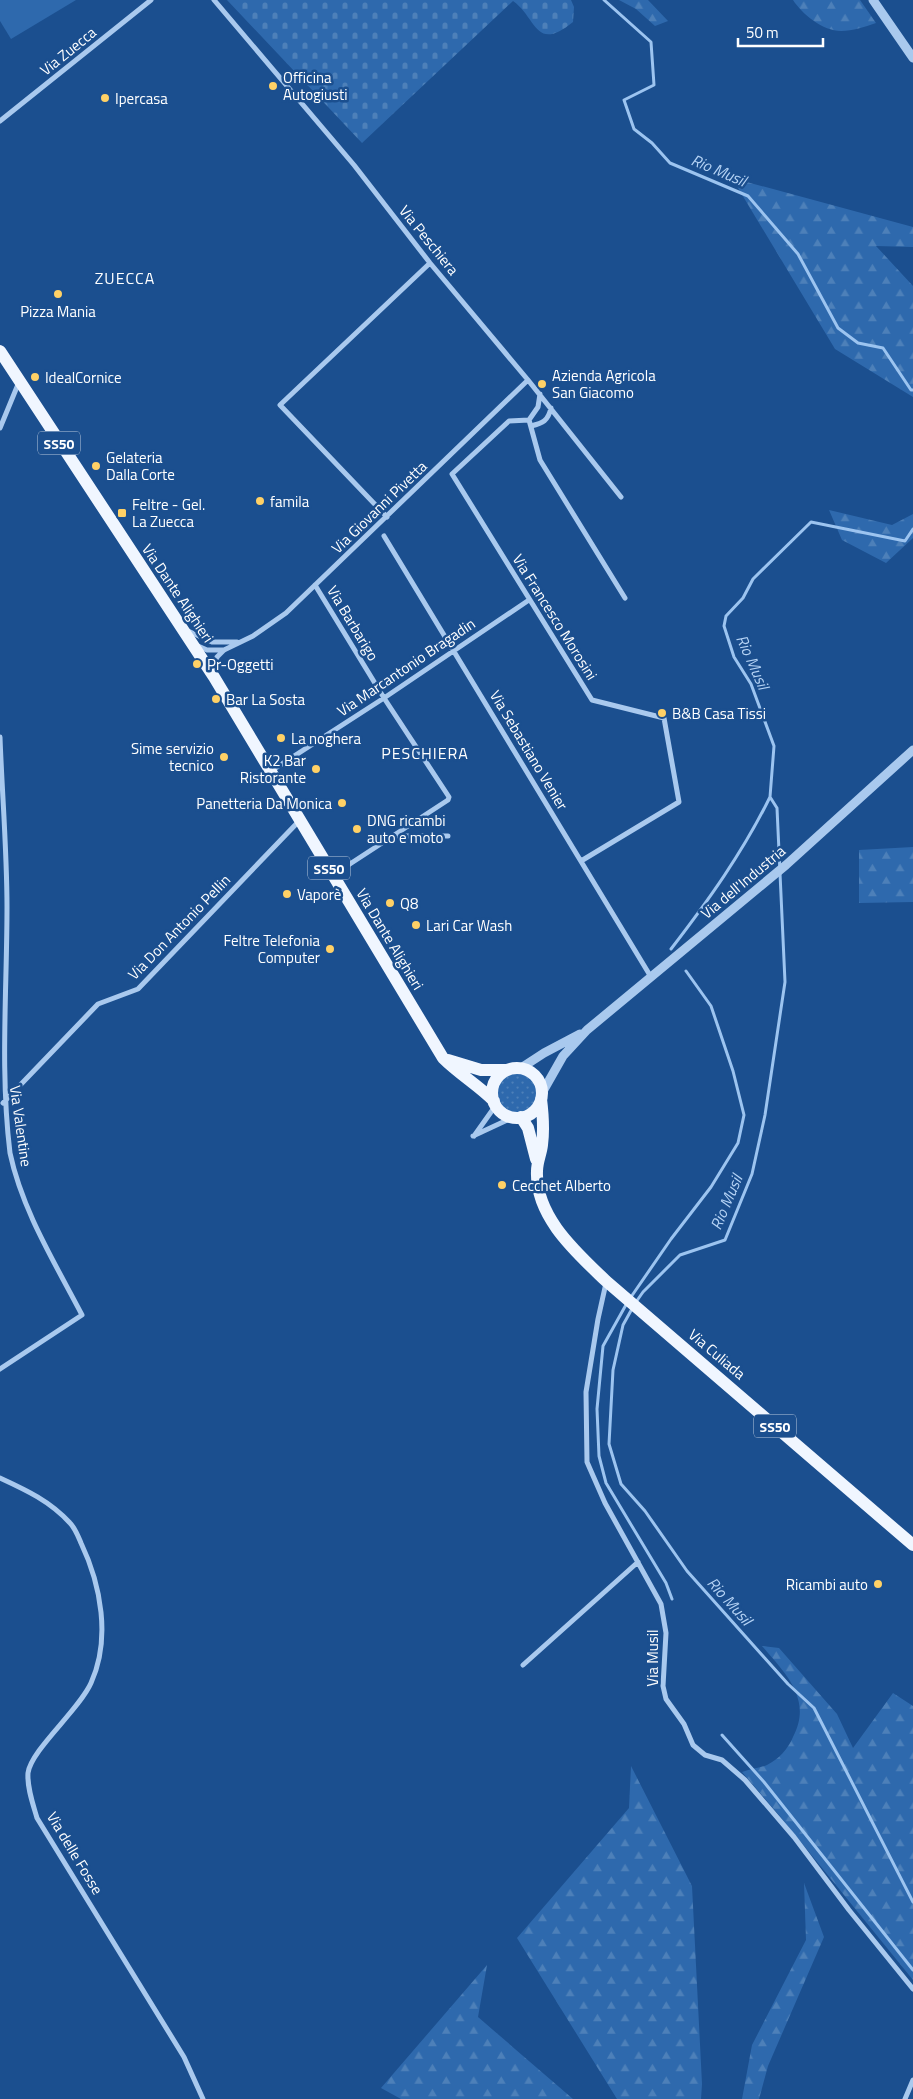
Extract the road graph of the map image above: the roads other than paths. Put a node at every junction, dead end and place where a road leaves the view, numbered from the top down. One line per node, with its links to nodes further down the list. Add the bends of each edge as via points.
1 (151, 0): 5 (street, Via Zuecca)
2 (214, 0): 6 (street, Via Peschiera, via 354,166)
3 (874, 0): 4 (street)
4 (913, 58)
5 (0, 121)
6 (430, 263): 9 (street, Via Peschiera); 17 (street, via 280,405)
7 (0, 351): 10 (main road, Via Dante Alighieri)
8 (0, 360): 10 (main road, Via Dante Alighieri)
9 (528, 380): 11 (street, Via Peschiera); 17 (street, Via Giovanni Pivetta)
10 (19, 382): 15 (street); 22 (main road, Via Dante Alighieri / SS50)
11 (540, 394): 12 (street, Via Peschiera); 13 (street, via 538,407)
12 (551, 408): 14 (street, via 543,423); 16 (street, Via Peschiera)
13 (529, 420): 14 (street); 21 (street, Via Francesco Morosini, via 509,421 452,474)
14 (531, 426): 20 (street, via 540,460)
15 (0, 428)
16 (621, 497)
17 (387, 517): 19 (street, Via Giovanni Pivetta)
18 (384, 536): 25 (street, Via Sebastiano Venier)
19 (315, 586): 24 (street, Via Giovanni Pivetta, via 275,622); 28 (street, Via Barbarigo)
20 (625, 598)
21 (529, 600): 25 (street, Via Marcantonio Bragadin); 35 (street, Via Francesco Morosini, via 592,700 664,718 679,802)
22 (180, 626): 23 (main road, Via Dante Alighieri / SS50); 24 (street, Via Giovanni Pivetta, via 212,642)
23 (189, 639): 26 (street, via 202,648); 27 (main road, Via Dante Alighieri / SS50)
24 (240, 642): 26 (street, Via Giovanni Pivetta)
25 (454, 649): 28 (street, Via Marcantonio Bragadin); 35 (street, Via Sebastiano Venier)
26 (224, 650): 27 (street, via 215,662)
27 (214, 677): 31 (main road, Via Dante Alighieri / SS50)
28 (384, 698): 31 (street, Via Marcantonio Bragadin); 33 (street, Via Barbarigo, via 449,797)
29 (0, 737): 43 (street, Via Valentine, via 7,906 1,1060)
30 (913, 750): 37 (street, Via dell'Industria, via 786,865)
31 (271, 771): 32 (main road, Via Dante Alighieri / SS50)
32 (300, 820): 36 (main road, Via Dante Alighieri / SS50); 43 (street, Via Don Antonio Pellin, via 138,990 98,1004)
33 (394, 836): 34 (street); 36 (street)
34 (448, 836)
35 (581, 861): 37 (street, Via Sebastiano Venier)
36 (333, 876): 39 (main road, Via Dante Alighieri / SS50)
37 (651, 977): 38 (street, Via dell'Industria)
38 (587, 1030): 40 (street, Via dell'Industria); 42 (street, Via dell'Industria, via 563,1056)
39 (443, 1058): 41 (main road, via 481,1070); 44 (main road, Via Dante Alighieri / SS50)
40 (521, 1068): 41 (main road); 42 (main road, SS50, via 538,1079)
41 (507, 1070): 44 (main road, via 494,1083)
42 (542, 1096): 45 (main road, via 534,1111); 46 (main road, Via Culiada / SS50, via 543,1132)
43 (3, 1103): 48 (street, Via Valentine, via 10,1152 20,1188 82,1315)
44 (495, 1103): 45 (main road, SS50, via 502,1112); 45 (street, via 473,1136)
45 (517, 1117): 46 (main road, Via Culiada / SS50, via 528,1128)
46 (538, 1164): 47 (main road, Via Culiada / SS50, via 540,1194 553,1222 572,1247)
47 (606, 1281): 50 (main road, Via Culiada / SS50); 51 (street, Via Musil, via 586,1392 587,1462 605,1503)
48 (0, 1369)
49 (0, 1478): 55 (street, Via delle Fosse, via 39,1496 72,1524 89,1560 100,1602 101,1650 91,1683 74,1710 36,1753 28,1772 37,1818 184,2057)
50 (913, 1545)
51 (638, 1562): 52 (street); 53 (street, Via Musil, via 661,1604 666,1633 663,1686 666,1699 684,1724 693,1745 705,1755 722,1760 746,1780)
52 (522, 1665)
53 (913, 1988)
54 (913, 2080): 56 (street)
55 (204, 2099)
56 (905, 2099)

